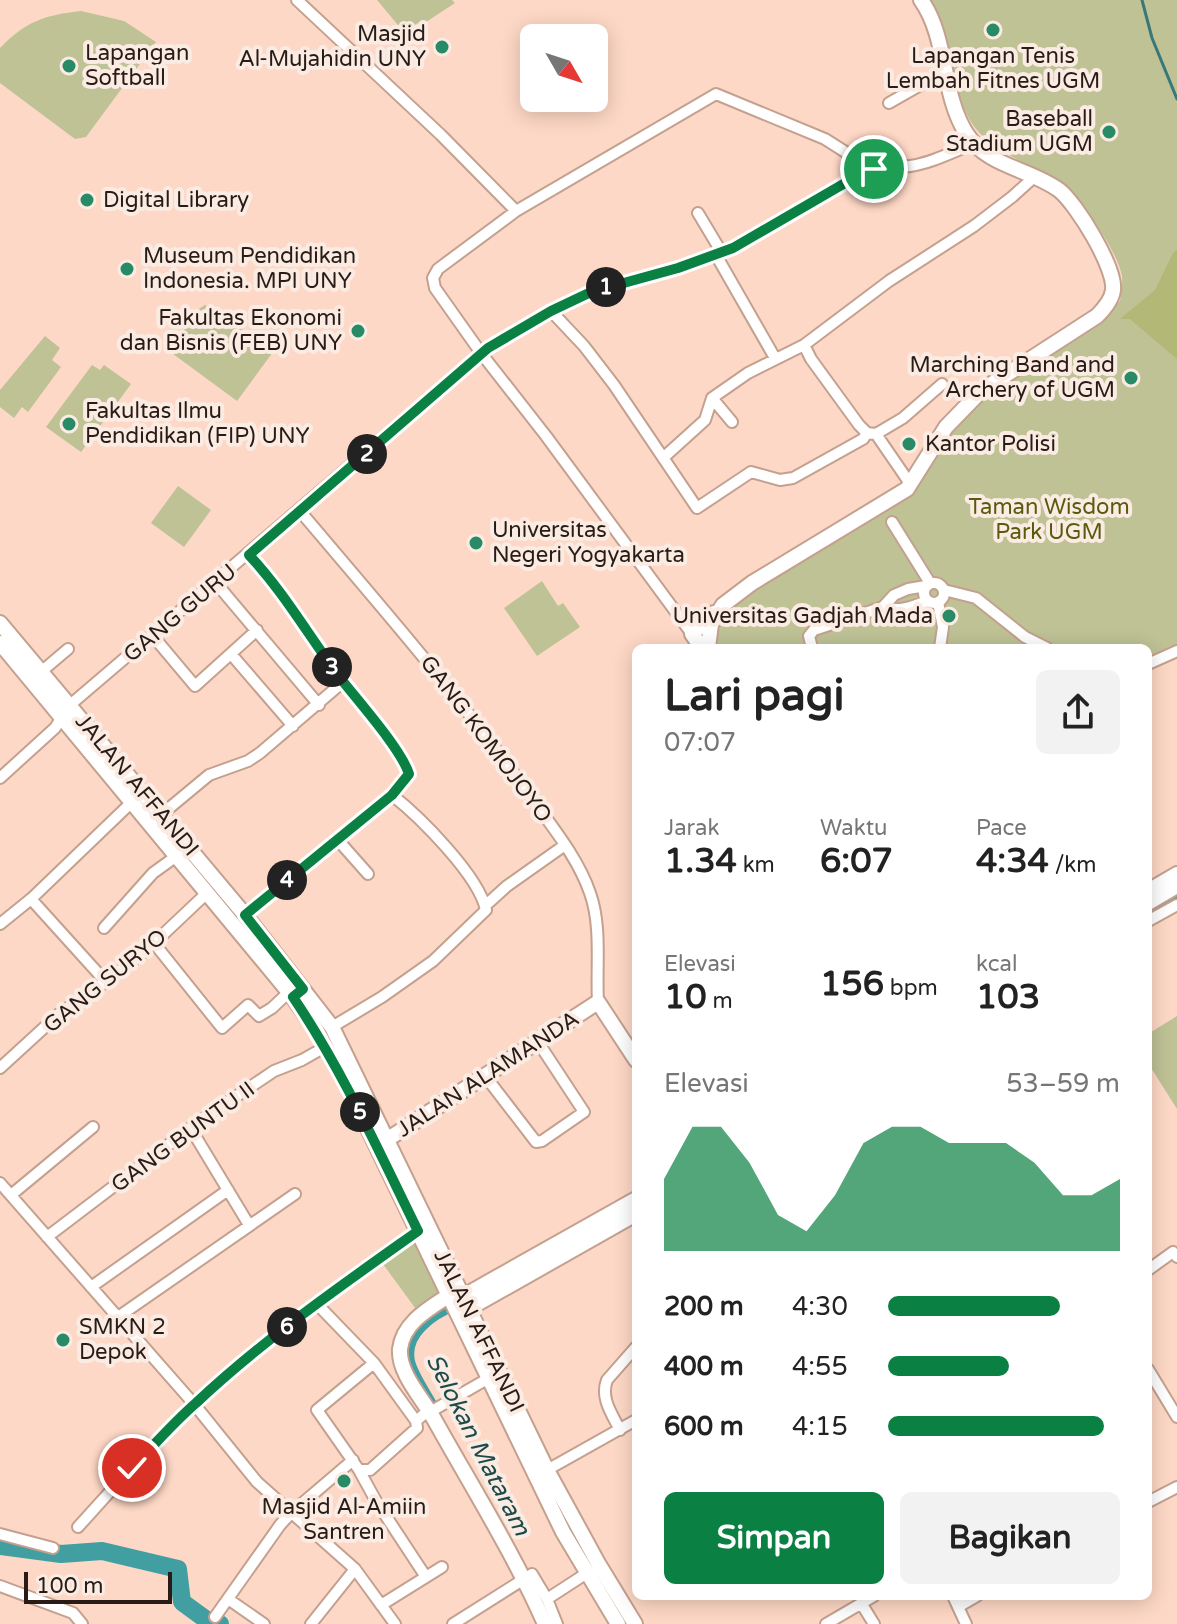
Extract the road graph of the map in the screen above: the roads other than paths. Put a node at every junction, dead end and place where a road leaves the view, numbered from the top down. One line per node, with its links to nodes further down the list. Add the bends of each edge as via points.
1 (297, 0): 8 (street)
2 (921, 0): 3 (main road, via 932,20)
3 (945, 71): 4 (street); 5 (main road, via 961,126)
4 (889, 103)
5 (973, 144): 6 (street, via 922,163); 7 (main road)
6 (864, 172): 8 (street, via 825,139 716,94); 10 (street, GANG GURU)
7 (1033, 178): 12 (street, via 974,226); 20 (main road, via 1062,192 1075,207 1098,244 1113,292 1097,316 965,405)
8 (516, 211): 13 (street, via 433,278)
9 (698, 213): 10 (street)
10 (719, 254): 11 (street, GANG GURU, via 615,284); 14 (street)
11 (551, 311): 13 (street, GANG GURU); 19 (street, via 614,385)
12 (804, 345): 14 (street); 18 (street, via 823,377)
13 (481, 353): 21 (street, GANG GURU); 32 (street)
14 (775, 358): 16 (street)
15 (942, 384): 18 (street, via 903,418)
16 (712, 398): 17 (street); 19 (street, via 705,420)
17 (732, 422)
18 (872, 434): 19 (street, via 786,480 751,472 698,508); 20 (street)
19 (663, 458)
20 (911, 485): 28 (main road)
21 (300, 511): 23 (street, GANG GURU); 54 (street, GANG KOMOJOYO, via 427,659)
22 (892, 522): 25 (street)
23 (249, 555): 24 (street, GANG GURU); 45 (street)
24 (216, 583): 31 (street); 33 (street, GANG GURU)
25 (928, 584): 26 (street, via 937,583); 27 (street, via 924,595); 29 (street, via 894,595)
26 (944, 590): 27 (street, via 943,597); 39 (street, via 976,598)
27 (933, 601): 29 (street, via 907,609); 38 (street, via 943,627)
28 (723, 605): 32 (main road); 36 (main road, via 711,624)
29 (883, 607): 37 (street, via 814,630)
30 (0, 623): 44 (main road, JALAN AFFANDI)
31 (257, 630): 41 (street); 46 (street)
32 (692, 634): 35 (main road)
33 (153, 636): 41 (street, via 195,686); 47 (street, GANG GURU)
34 (0, 643): 47 (main road, JALAN AFFANDI)
35 (699, 644)
36 (708, 644)
37 (811, 644)
38 (941, 644)
39 (1039, 644)
40 (68, 649): 44 (street)
41 (231, 654): 48 (street)
42 (1176, 655): 43 (street)
43 (1152, 663)
44 (42, 671): 47 (main road, JALAN AFFANDI)
45 (343, 682): 46 (street); 50 (street, via 408,769 407,779)
46 (319, 705): 48 (street)
47 (67, 711): 49 (street, GANG GURU); 51 (main road, JALAN AFFANDI); 52 (main road, JALAN AFFANDI)
48 (293, 726): 52 (street, via 248,761 209,775)
49 (0, 778)
50 (392, 795): 53 (street); 63 (street, via 447,849)
51 (133, 801): 55 (main road, JALAN AFFANDI); 61 (street)
52 (162, 814): 65 (main road, JALAN AFFANDI)
53 (337, 839): 56 (street); 65 (street)
54 (565, 845): 63 (street); 72 (street, GANG KOMOJOYO, via 595,914)
55 (178, 855): 60 (main road, JALAN AFFANDI); 68 (street, via 153,873)
56 (368, 874)
57 (1177, 874): 59 (main road)
58 (1177, 886): 62 (main road)
59 (1152, 889)
60 (208, 892): 69 (street, GANG SURYO); 71 (main road, JALAN AFFANDI)
61 (31, 899): 67 (street); 70 (street)
62 (1152, 901)
63 (486, 905): 73 (street, via 483,916 433,961)
64 (1177, 905): 66 (street)
65 (245, 915): 71 (main road, JALAN AFFANDI)
66 (1152, 919)
67 (0, 924)
68 (104, 928)
69 (154, 943): 70 (street, GANG SURYO); 71 (street, via 222,1028 248,1005 259,1016)
70 (106, 982): 77 (street, GANG SURYO, via 59,1014)
71 (295, 993): 73 (main road, JALAN AFFANDI); 75 (main road, JALAN AFFANDI)
72 (598, 1002): 74 (main road, JALAN ALAMANDA); 76 (main road)
73 (332, 1027): 81 (main road, JALAN AFFANDI)
74 (538, 1042): 78 (main road, JALAN ALAMANDA); 78 (street, via 584,1112 542,1141 536,1142)
75 (325, 1047): 80 (street, GANG BUNTU II, via 274,1071); 81 (main road, JALAN AFFANDI)
76 (632, 1054)
77 (0, 1068)
78 (486, 1077): 81 (main road, JALAN ALAMANDA)
79 (93, 1127): 85 (street)
80 (191, 1129): 83 (street); 90 (street, GANG BUNTU II)
81 (382, 1142): 89 (main road, JALAN AFFANDI); 95 (main road, JALAN AFFANDI)
82 (0, 1183): 85 (street)
83 (228, 1190): 88 (street); 93 (street)
84 (295, 1194): 88 (street)
85 (11, 1195): 90 (street)
86 (632, 1201): 95 (main road)
87 (632, 1218): 95 (main road)
88 (249, 1225): 96 (street)
89 (418, 1231): 94 (street); 95 (main road, JALAN AFFANDI)
90 (47, 1237): 93 (street)
91 (1177, 1257): 92 (street, via 1173,1252)
92 (1152, 1267)
93 (91, 1287): 96 (street)
94 (316, 1303): 98 (street); 101 (street)
95 (457, 1304): 100 (main road, JALAN AFFANDI); 102 (main road, via 420,1315 401,1344 403,1366); 108 (main road, JALAN AFFANDI)
96 (118, 1317): 101 (street)
97 (632, 1352): 106 (street, via 604,1387)
98 (374, 1363): 104 (street); 107 (street, via 317,1410)
99 (1152, 1376): 103 (street)
100 (489, 1378): 102 (street); 117 (main road, JALAN AFFANDI, via 563,1532)
101 (194, 1404): 111 (street, via 257,1482); 112 (street)
102 (433, 1410): 104 (street); 119 (main road)
103 (1177, 1417)
104 (416, 1421): 107 (street, via 417,1428 370,1470)
105 (632, 1422): 106 (street)
106 (620, 1430): 108 (street)
107 (356, 1465): 111 (street); 118 (street)
108 (547, 1470): 117 (main road, JALAN AFFANDI)
109 (1177, 1487): 110 (street)
110 (1152, 1500)
111 (292, 1512): 116 (street); 121 (street)
112 (78, 1527)
113 (0, 1534): 114 (street)
114 (53, 1548)
115 (442, 1567): 118 (street)
116 (355, 1569): 127 (street); 133 (street)
117 (593, 1569): 122 (street); 136 (main road, JALAN AFFANDI); 137 (main road, JALAN AFFANDI)
118 (426, 1577): 127 (street)
119 (526, 1577): 122 (street); 130 (main road); 135 (street)
120 (0, 1586): 131 (street, via 73,1613)
121 (228, 1599): 129 (street); 132 (street)
122 (547, 1599): 130 (street)
123 (867, 1600): 126 (street)
124 (955, 1600): 128 (street)
125 (970, 1600): 128 (street)
126 (861, 1603): 138 (street); 139 (street)
127 (381, 1605): 134 (street)
128 (958, 1607): 140 (street)
129 (215, 1617)
130 (546, 1623)
131 (82, 1624)
132 (264, 1624)
133 (311, 1624)
134 (395, 1624)
135 (453, 1624)
136 (618, 1624)
137 (635, 1624)
138 (826, 1624)
139 (874, 1624)
140 (966, 1624)

